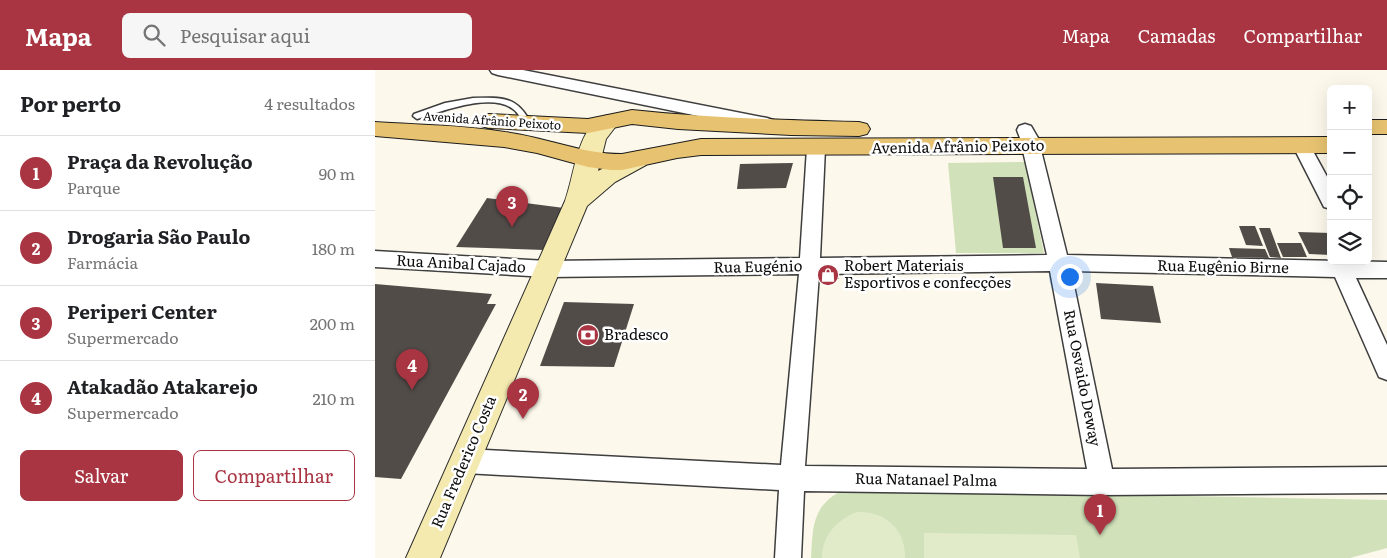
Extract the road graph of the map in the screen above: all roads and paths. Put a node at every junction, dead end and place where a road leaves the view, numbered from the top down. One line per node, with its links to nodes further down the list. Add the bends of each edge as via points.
1 (498, 70): 2 (street)
2 (629, 95): 4 (street); 8 (street)
3 (375, 113): 4 (main road, Avenida Afrânio Peixoto, via 527,124 588,126)
4 (608, 122): 8 (main road, Avenida Afrânio Peixoto, via 647,117 678,122); 16 (main road, via 594,136)
5 (1327, 127): 10 (main road, Avenida Afrânio Peixoto)
6 (1372, 127): 7 (main road)
7 (1387, 127)
8 (791, 128): 10 (main road, Avenida Afrânio Peixoto)
9 (375, 129): 16 (main road, Avenida Afrânio Peixoto, via 504,139)
10 (1028, 138): 14 (main road, Avenida Afrânio Peixoto); 15 (main road, Avenida Afrânio Peixoto); 21 (street, Rua Osvaido Deway)
11 (1327, 145): 14 (main road, Avenida Afrânio Peixoto)
12 (1372, 145): 13 (main road)
13 (1387, 145)
14 (1302, 146): 18 (street)
15 (815, 148): 17 (main road, Avenida Afrânio Peixoto, via 701,147); 22 (street)
16 (588, 159): 17 (main road, Avenida Afrânio Peixoto, via 623,162); 19 (main road, Rua Frederico Costa)
17 (638, 159): 19 (main road, Rua Frederico Costa, via 607,176)
18 (1327, 194)
19 (577, 201): 24 (main road, Rua Frederico Costa)
20 (375, 259): 24 (street, Rua Anibal Cajado)
21 (1059, 263): 22 (street, Rua Eugénio); 23 (street, Rua Eugênio Birne); 30 (street, Rua Osvaido Deway)
22 (810, 266): 24 (street, Rua Eugénio); 28 (street)
23 (1356, 267): 25 (street, Rua Eugênio Birne); 26 (street)
24 (547, 269): 27 (main road, Rua Frederico Costa)
25 (1387, 270)
26 (1387, 370)
27 (465, 461): 28 (street, Rua Natanael Palma); 31 (main road, Rua Frederico Costa)
28 (792, 478): 30 (street, Rua Natanael Palma); 32 (street)
29 (1387, 480): 30 (street, Rua Natanael Palma)
30 (1102, 482)
31 (423, 558)
32 (788, 558)

